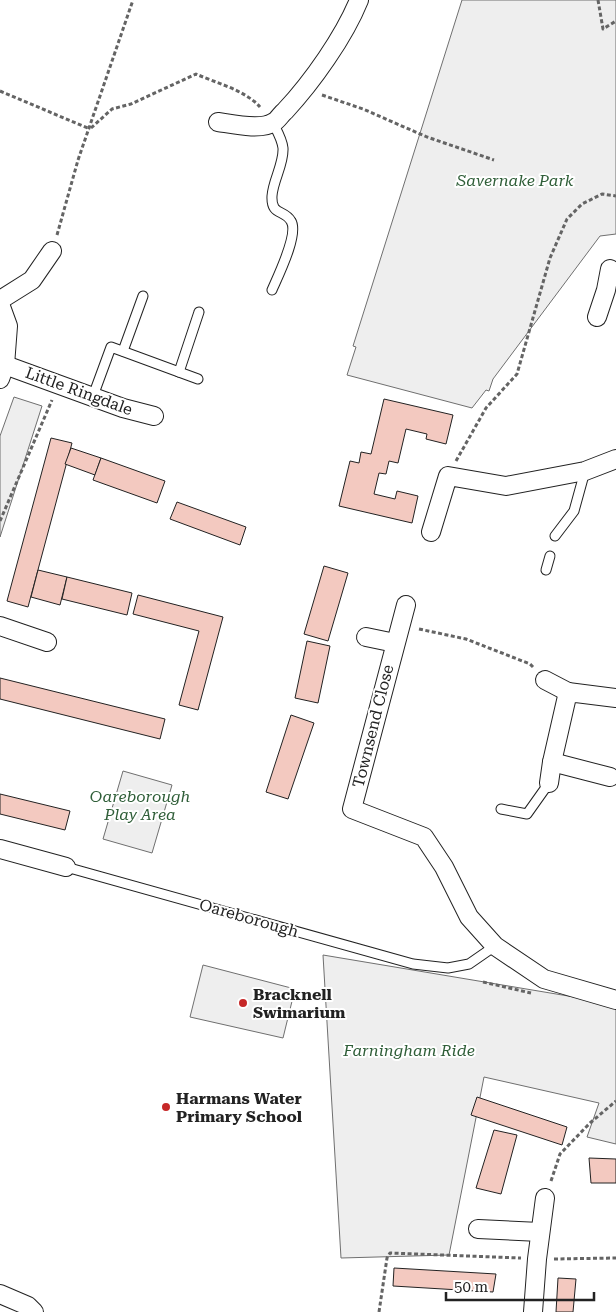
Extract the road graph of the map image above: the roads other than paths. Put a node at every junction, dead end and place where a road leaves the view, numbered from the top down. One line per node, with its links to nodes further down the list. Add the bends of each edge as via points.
1 (360, 0): 3 (street, via 343,32 305,88)
2 (218, 122): 3 (street, via 246,127)
3 (273, 123): 6 (lane, via 283,150 272,206 276,212 290,219 293,234)
4 (52, 251): 9 (street, via 32,280)
5 (610, 269): 7 (street)
6 (272, 290)
7 (611, 291): 11 (street)
8 (143, 296): 12 (lane)
9 (0, 302): 13 (street, via 8,326)
10 (199, 312): 14 (lane)
11 (597, 317)
12 (123, 351): 14 (lane); 16 (lane, via 111,347)
13 (2, 372): 16 (street, Little Ringdale, via 57,383)
14 (180, 372): 15 (lane)
15 (198, 378)
16 (93, 396): 17 (street, Little Ringdale)
17 (154, 416)
18 (616, 459): 19 (street)
19 (585, 471): 20 (street, via 506,486 448,476); 21 (lane, via 574,511)
20 (431, 532)
21 (555, 536)
22 (550, 556): 23 (lane)
23 (546, 570)
24 (406, 605): 28 (street, Townsend Close)
25 (0, 626): 27 (street)
26 (366, 637): 28 (street, Townsend Close)
27 (47, 642)
28 (395, 643): 38 (street, Townsend Close, via 352,809 424,837 444,867 469,917)
29 (545, 680): 30 (street)
30 (568, 692): 31 (street); 32 (street)
31 (616, 698)
32 (552, 762): 33 (street); 34 (street)
33 (610, 777)
34 (549, 783): 35 (lane, via 527,814)
35 (501, 809)
36 (0, 849): 37 (street, Oareborough)
37 (66, 867): 38 (lane, Oareborough, via 413,964 448,968 469,964)
38 (495, 946): 39 (street, via 544,979)
39 (616, 1000)
40 (545, 1198): 42 (street)
41 (478, 1229): 42 (street)
42 (540, 1232): 45 (street)
43 (0, 1294): 44 (street)
44 (34, 1312)
45 (534, 1312)

